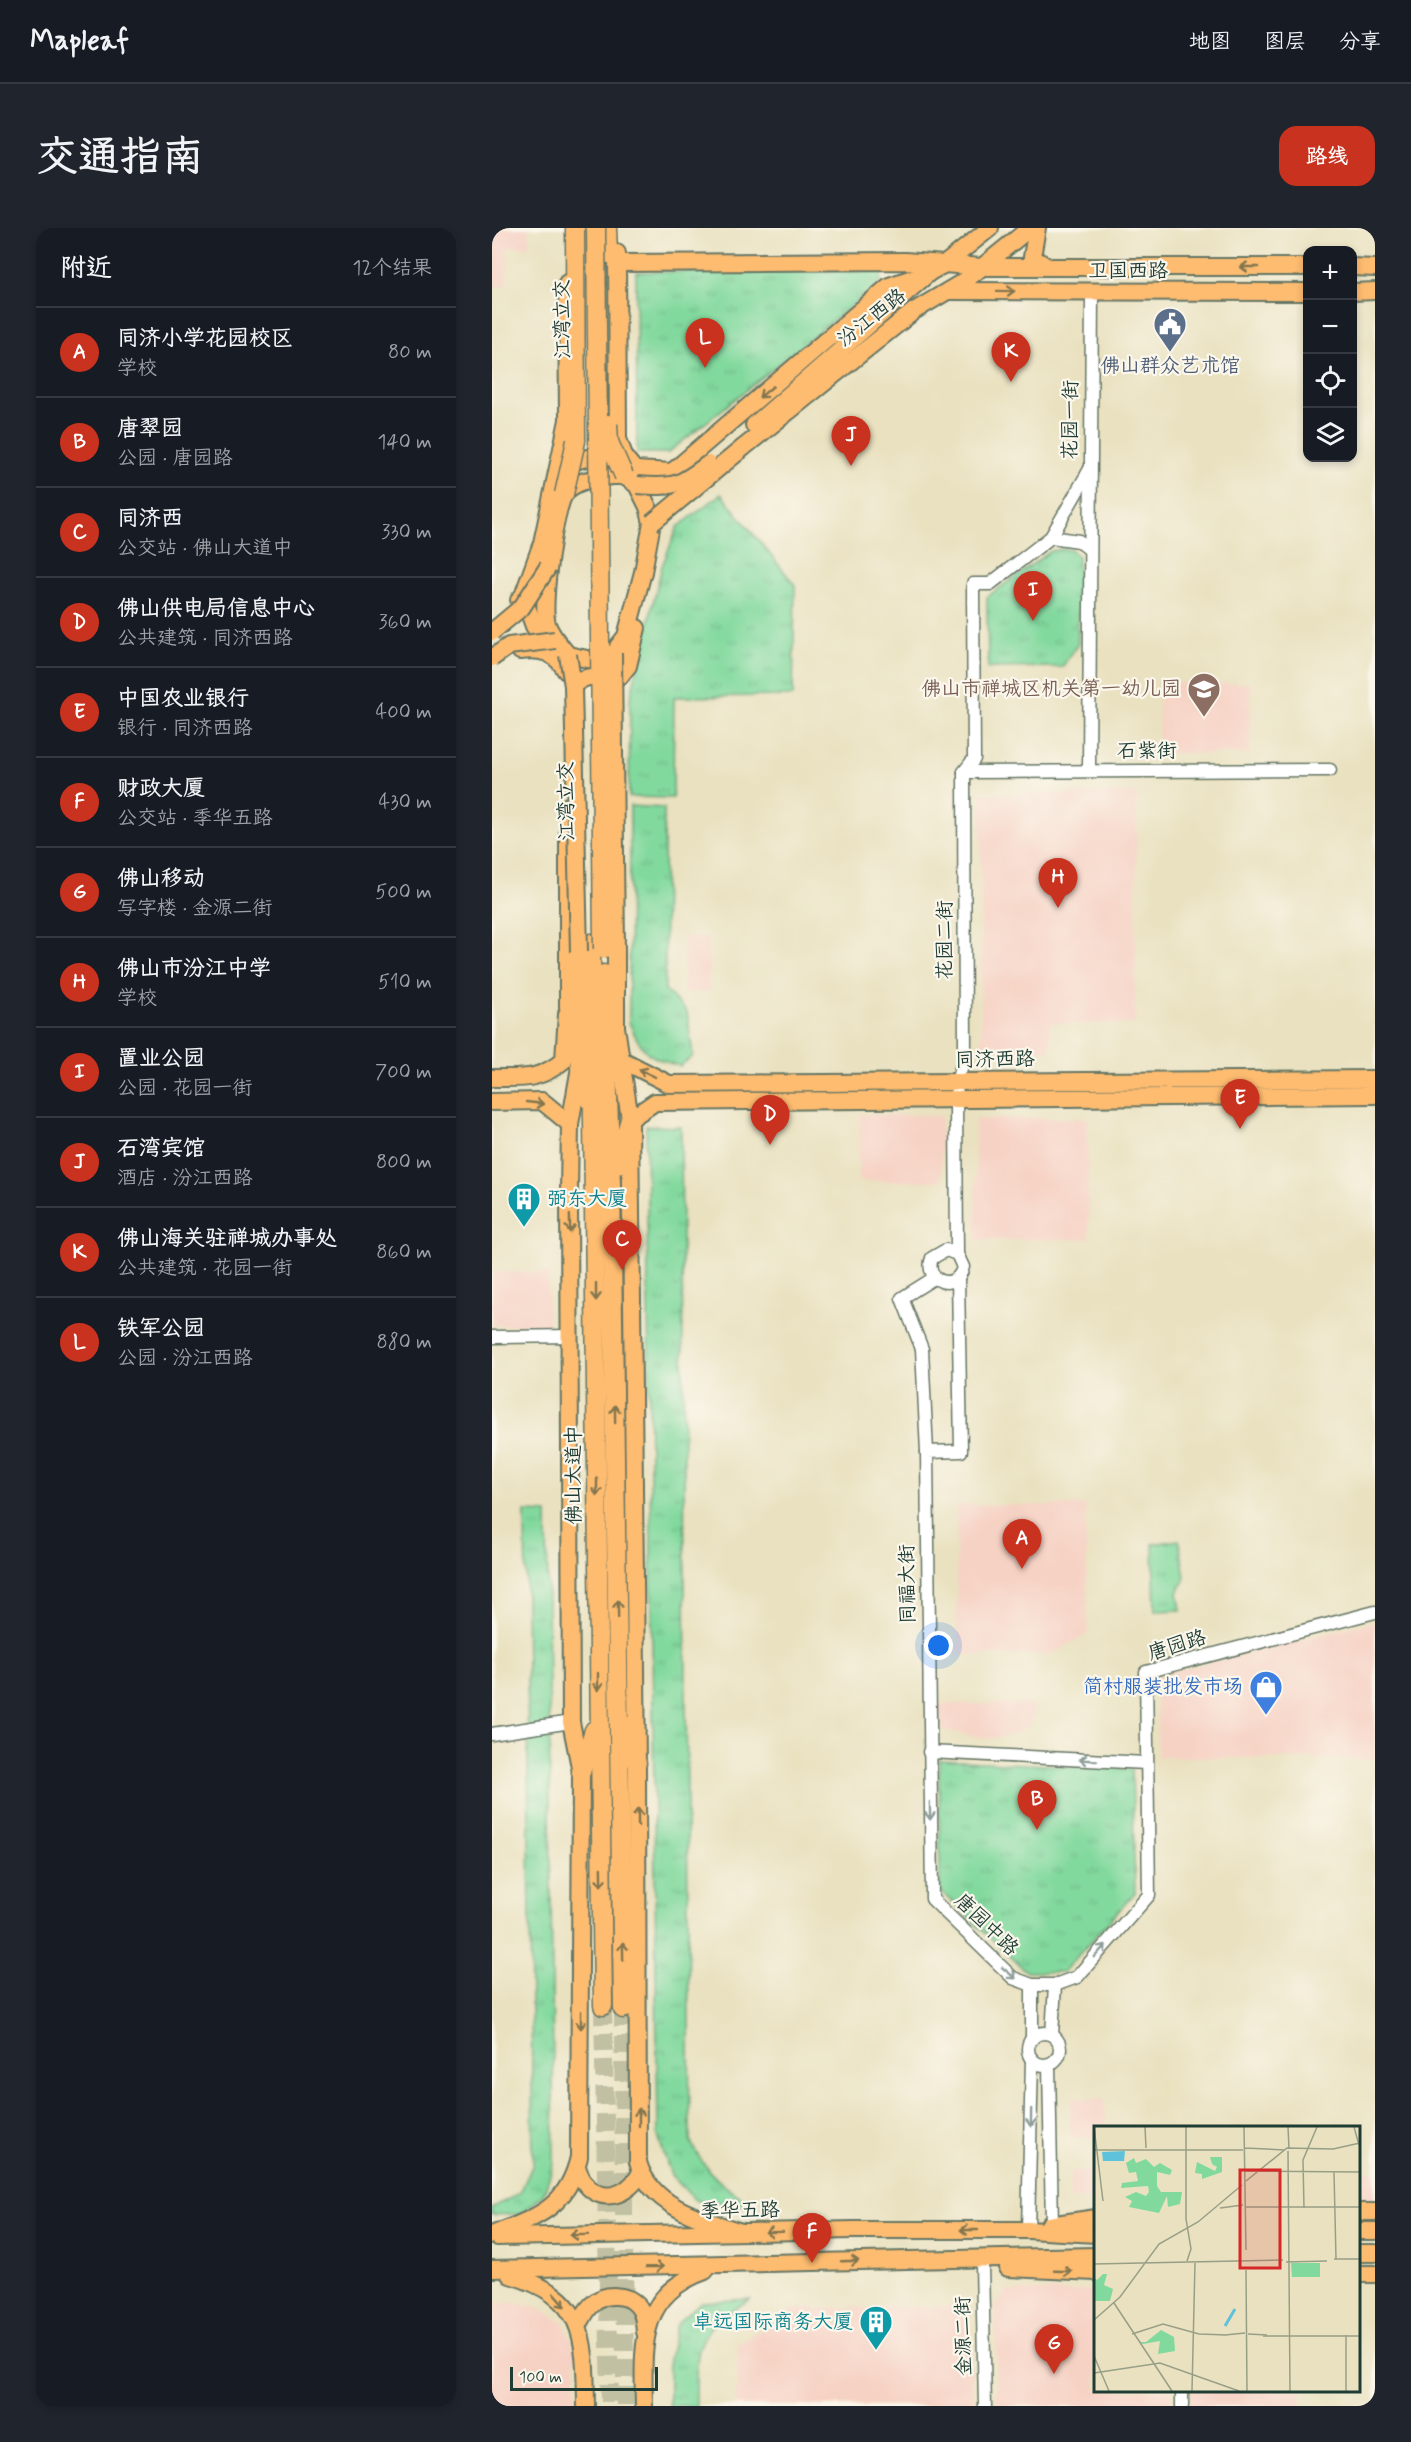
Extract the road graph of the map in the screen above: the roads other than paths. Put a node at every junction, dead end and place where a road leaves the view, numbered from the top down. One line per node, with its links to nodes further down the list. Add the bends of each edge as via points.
1 (568, 228): 28 (main road)
2 (575, 228): 28 (highway)
3 (584, 228): 54 (highway, 江湾立交)
4 (596, 228): 54 (highway, bridge)
5 (607, 228): 10 (highway)
6 (616, 228): 10 (main road)
7 (990, 228): 16 (main road, 汾江西路)
8 (1030, 228): 11 (main road, 汾江西路)
9 (1036, 228): 12 (main road, via 1032,257)
10 (612, 259): 16 (main road, 卫国西路, via 905,261); 27 (highway, bridge)
11 (982, 267): 12 (main road, 卫国西路); 16 (main road, 卫国西路); 17 (main road, 汾江西路)
12 (1048, 267): 13 (main road, 卫国西路, one-way to 12)
13 (1303, 267)
14 (1357, 267): 15 (main road)
15 (1375, 267)
16 (938, 268): 17 (main road); 24 (main road, via 889,286); 25 (main road, 汾江西路)
17 (948, 291): 18 (main road, 卫国西路); 23 (main road, 汾江西路, via 914,311)
18 (968, 291): 20 (main road, 卫国西路, one-way to 20); 23 (main road, via 940,302)
19 (1375, 291): 22 (main road)
20 (1092, 292): 21 (main road, 卫国西路); 31 (street, 花园一街)
21 (1303, 292)
22 (1357, 292)
23 (886, 337): 29 (main road, 汾江西路); 36 (main road)
24 (795, 367): 25 (main road); 26 (main road); 32 (main road, one-way to 32, via 672,472)
25 (819, 368): 26 (main road, 汾江西路)
26 (791, 393): 29 (main road, 汾江西路)
27 (613, 438): 28 (highway, bridge, via 593,453 581,452); 32 (highway, bridge)
28 (570, 439): 30 (main road); 33 (highway, bridge)
29 (741, 443): 32 (main road, bridge, via 678,485 663,487); 36 (main road, bridge)
30 (559, 468): 32 (main road, via 579,457 605,455); 40 (main road, via 542,543)
31 (1091, 468): 34 (street, 花园一街); 35 (street)
32 (631, 472): 33 (main road, bridge, via 592,479); 36 (main road)
33 (564, 494): 39 (main road)
34 (1067, 508): 35 (street); 37 (street, 花园一街)
35 (1090, 514): 38 (street)
36 (657, 523): 44 (main road, via 626,636); 48 (main road)
37 (1051, 537): 38 (street, via 1079,541); 53 (street, 花园一街, via 990,584 973,584 974,759)
38 (1089, 549): 52 (street)
39 (548, 567): 42 (main road, bridge, via 522,607); 43 (main road, via 544,612)
40 (523, 596): 41 (main road); 43 (main road, via 534,626)
41 (492, 624)
42 (492, 632)
43 (552, 646): 45 (main road); 46 (main road, bridge, via 509,646); 47 (main road, via 511,652); 49 (main road)
44 (613, 653): 45 (main road, bridge, via 592,660); 50 (main road, bridge)
45 (568, 655): 49 (main road, bridge)
46 (492, 658)
47 (492, 665)
48 (628, 666): 49 (main road, via 620,676); 50 (main road)
49 (569, 683): 50 (main road, bridge, via 597,677); 54 (main road, bridge); 56 (main road)
50 (617, 689): 54 (main road, bridge); 55 (main road, via 624,941)
51 (1330, 770): 52 (street, 石紫街)
52 (1089, 771): 53 (street, 石紫街)
53 (964, 772): 62 (street, 花园二街, via 966,1056)
54 (597, 948): 55 (main road); 57 (main road); 77 (highway, 佛山大道中); 78 (highway, 佛山大道中)
55 (616, 976): 58 (main road, via 616,1027)
56 (568, 1007): 57 (main road); 63 (main road, via 564,1060 549,1072 532,1078)
57 (580, 1042): 59 (main road)
58 (621, 1060): 62 (main road, 同济西路, one-way to 58, via 669,1084); 75 (main road)
59 (580, 1067): 76 (main road); 77 (highway)
60 (1375, 1069): 61 (main road)
61 (1231, 1070): 62 (main road); 64 (main road); 66 (main road)
62 (958, 1077): 66 (main road, 同济西路); 71 (street, 花园二街)
63 (492, 1078)
64 (1255, 1079): 65 (main road, 同济西路); 66 (main road, 同济西路)
65 (1375, 1079)
66 (1202, 1080)
67 (1375, 1095): 71 (main road, 同济西路)
68 (797, 1101): 70 (main road, 同济西路); 71 (main road, 同济西路); 73 (main road); 74 (main road)
69 (492, 1102): 76 (main road, one-way to 76, via 542,1101)
70 (666, 1102): 73 (main road, via 679,1109); 75 (main road, 同济西路, via 655,1102)
71 (956, 1103): 72 (main road); 74 (main road); 79 (street)
72 (1375, 1105)
73 (781, 1108): 74 (main road)
74 (814, 1108)
75 (630, 1119): 78 (highway); 91 (main road)
76 (570, 1124): 82 (main road, one-way to 82)
77 (595, 1129): 87 (highway, 佛山大道中, one-way to 87)
78 (611, 1184): 86 (highway, 佛山大道中, one-way to 78)
79 (957, 1254): 80 (street, via 946,1250 932,1258); 81 (street, via 963,1267)
80 (934, 1278): 81 (street, via 944,1283); 84 (street, 同福大街, via 902,1298 922,1349)
81 (958, 1278): 84 (street, via 961,1451)
82 (571, 1335): 83 (street); 88 (main road)
83 (492, 1336)
84 (927, 1452): 90 (street, 同福大街)
85 (1375, 1612): 92 (street, 唐园路, via 1146,1672)
86 (619, 1713): 91 (highway); 97 (highway, 佛山大道中, one-way to 86)
87 (599, 1714): 93 (highway); 96 (highway, 佛山大道中, one-way to 96)
88 (571, 1722): 89 (street); 93 (main road)
89 (492, 1734)
90 (929, 1752): 92 (street, one-way to 90); 94 (street, 唐园中路, one-way to 94, via 932,1899 1013,1978)
91 (637, 1763): 103 (main road, one-way to 91)
92 (1146, 1763): 95 (street, one-way to 92, via 1077,1977 1149,1895)
93 (581, 1772): 102 (main road, one-way to 102, via 581,2121)
94 (1032, 1985): 95 (street); 99 (street)
95 (1055, 1985): 98 (street)
96 (603, 2006)
97 (624, 2010)
98 (1052, 2035): 99 (street, via 1040,2034); 101 (street, via 1059,2042 1060,2051)
99 (1032, 2039): 100 (street, via 1028,2048)
100 (1032, 2060): 101 (street); 106 (street, one-way to 106)
101 (1049, 2065): 105 (street)
102 (577, 2167): 103 (main road, via 586,2187 599,2195 619,2193); 109 (main road, via 562,2197 550,2209)
103 (642, 2174): 107 (main road, via 666,2201 687,2213)
104 (1094, 2218): 105 (main road)
105 (1052, 2225): 106 (main road)
106 (1028, 2229): 107 (main road, 季华五路, one-way to 107); 108 (main road, 季华五路)
107 (742, 2232): 109 (main road, 季华五路, one-way to 109)
108 (1094, 2234)
109 (492, 2236)
110 (1094, 2256): 111 (main road)
111 (942, 2259): 112 (main road); 113 (main road, one-way to 111)
112 (982, 2264): 115 (main road, one-way to 115); 120 (street, 金源二街)
113 (719, 2266): 114 (main road, one-way to 113); 117 (main road, via 677,2282 652,2314)
114 (492, 2269): 116 (main road, one-way to 116, via 552,2291)
115 (1094, 2272)
116 (578, 2326): 117 (main road, via 594,2302 616,2295 637,2304 644,2315); 118 (main road, via 583,2344)
117 (646, 2336): 119 (main road)
118 (586, 2406)
119 (644, 2406)
120 (985, 2406)

